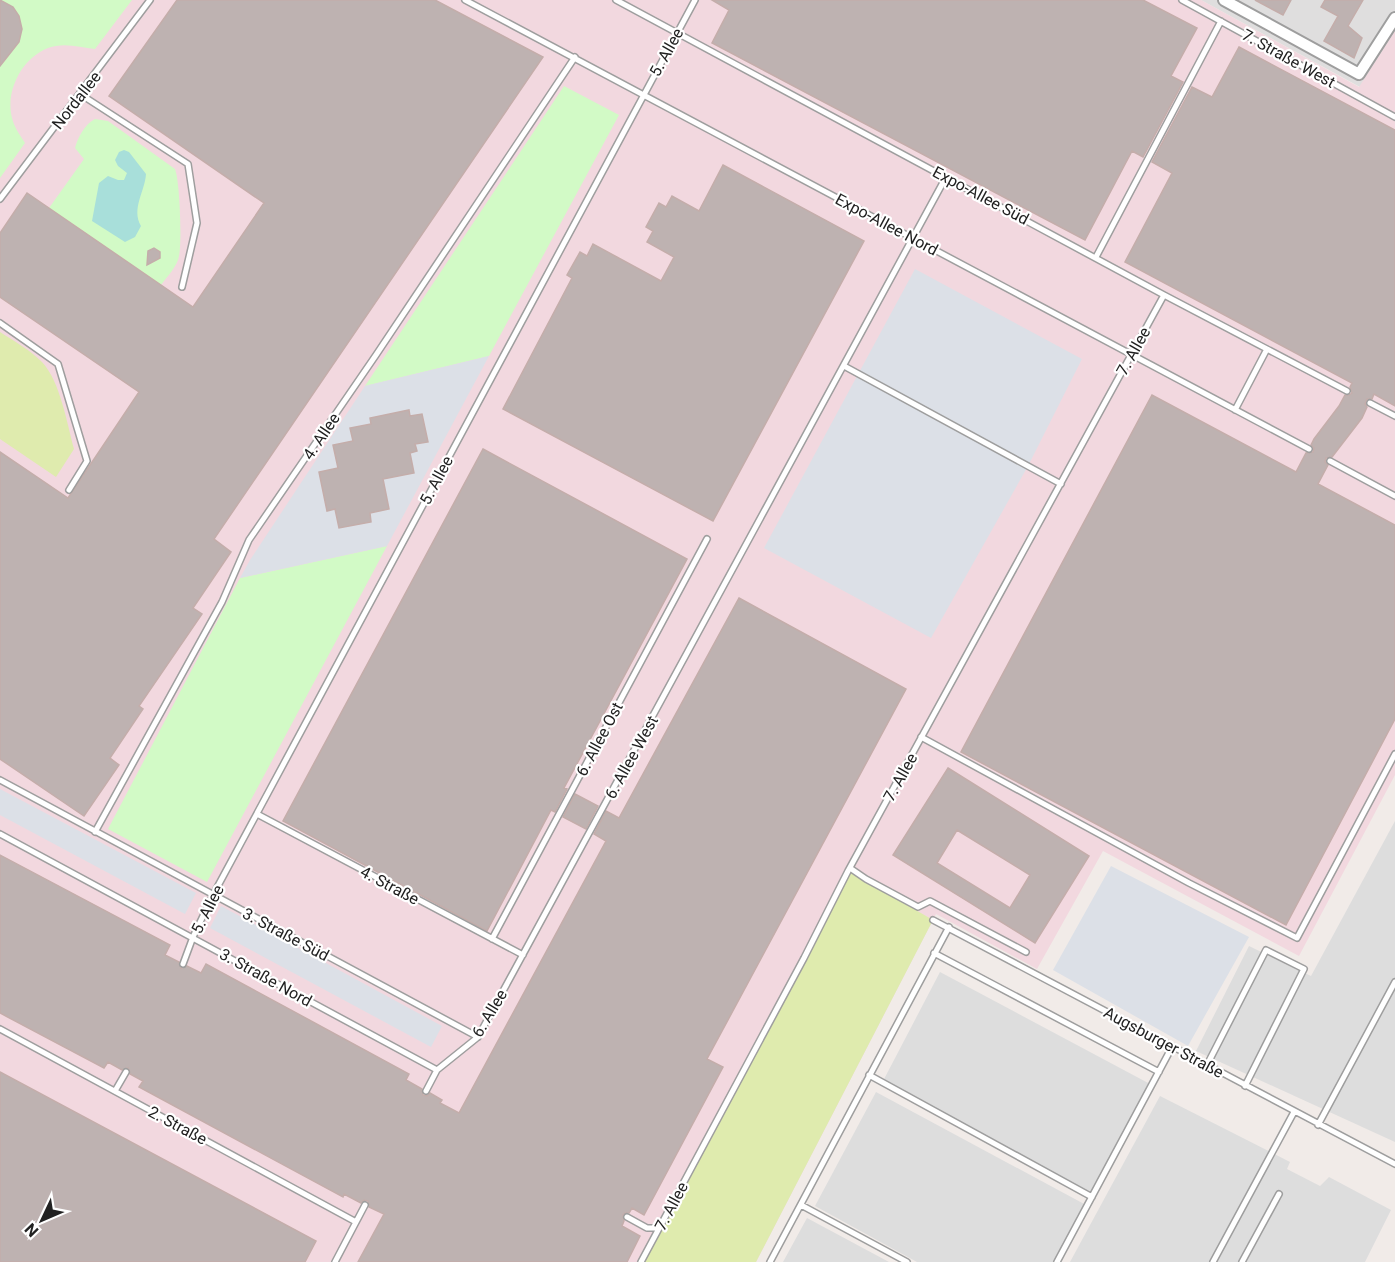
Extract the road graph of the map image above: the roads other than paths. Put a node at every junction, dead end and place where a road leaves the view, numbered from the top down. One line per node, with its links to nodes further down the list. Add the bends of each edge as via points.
1 (150, 0): 11 (lane, Nordallee)
2 (465, 0): 10 (lane, Expo-Allee Nord)
3 (615, 0): 9 (lane, Expo-Allee Süd)
4 (695, 0): 9 (lane, 5. Allee)
5 (1182, 0): 8 (lane, 7. Straße West)
6 (1224, 0): 7 (street, via 1359,74)
7 (1395, 18)
8 (1221, 21): 13 (lane, 7. Straße West); 17 (lane)
9 (677, 33): 12 (lane, 5. Allee); 14 (lane, Expo-Allee Süd)
10 (575, 57): 12 (lane, Expo-Allee Nord); 38 (lane, 4. Allee, via 249,540 222,602)
11 (80, 94): 15 (lane, Nordallee); 18 (lane, via 188,164 197,223)
12 (644, 94): 16 (lane, Expo-Allee Nord); 37 (lane, 5. Allee)
13 (1395, 117)
14 (946, 177): 16 (lane, 6. Allee West); 17 (lane, Expo-Allee Süd)
15 (0, 199)
16 (914, 238): 22 (lane, Expo-Allee Nord); 23 (lane, 6. Allee West)
17 (1096, 257): 19 (lane, Expo-Allee Süd)
18 (182, 287)
19 (1164, 295): 21 (lane, Expo-Allee Süd); 22 (lane, 7. Allee)
20 (0, 323): 31 (lane, via 58,364 87,462)
21 (1267, 349): 24 (lane, Expo-Allee Süd); 26 (lane)
22 (1132, 354): 26 (lane, Expo-Allee Nord); 30 (lane, 7. Allee)
23 (844, 366): 30 (lane); 48 (lane, 6. Allee West)
24 (1347, 391)
25 (1370, 403): 27 (lane)
26 (1235, 410): 28 (lane, Expo-Allee Nord)
27 (1395, 416)
28 (1308, 449)
29 (1330, 461): 32 (lane)
30 (1061, 484): 34 (lane, 7. Allee)
31 (69, 490)
32 (1395, 496)
33 (707, 539): 45 (lane, 6. Allee Ost)
34 (921, 737): 35 (lane, via 1297,938); 40 (lane, 7. Allee)
35 (1395, 754)
36 (0, 780): 38 (lane, 3. Straße Süd)
37 (257, 814): 41 (lane, 5. Allee); 45 (lane, 4. Straße)
38 (96, 832): 41 (lane, 3. Straße Süd)
39 (0, 834): 44 (lane, 3. Straße Nord)
40 (850, 868): 46 (lane, via 918,907 930,900); 71 (lane, 7. Allee)
41 (213, 895): 44 (lane, 5. Allee); 52 (lane, 3. Straße Süd)
42 (933, 920): 43 (lane, Augsburger Straße)
43 (949, 927): 47 (lane); 53 (lane, Augsburger Straße)
44 (193, 937): 49 (lane, 5. Allee); 55 (lane, 3. Straße Nord)
45 (492, 939): 48 (lane, 4. Straße)
46 (1026, 952)
47 (934, 953): 57 (lane); 58 (lane)
48 (523, 955): 52 (lane, 6. Allee)
49 (183, 964)
50 (1395, 982): 63 (lane)
51 (0, 1029): 60 (lane, 2. Straße)
52 (478, 1037): 55 (lane, 6. Allee)
53 (1172, 1047): 54 (lane, Augsburger Straße); 57 (lane)
54 (1207, 1065): 59 (lane, Augsburger Straße); 59 (lane, via 1266,950 1304,969)
55 (437, 1070): 61 (lane, 6. Allee)
56 (126, 1072): 60 (lane)
57 (1159, 1072): 66 (lane)
58 (869, 1075): 66 (lane); 68 (lane)
59 (1245, 1086): 62 (lane, Augsburger Straße)
60 (115, 1091): 70 (lane, 2. Straße)
61 (426, 1091)
62 (1294, 1112): 63 (lane, Augsburger Straße); 77 (lane)
63 (1318, 1125): 64 (lane, Augsburger Straße)
64 (1395, 1164)
65 (1279, 1194): 78 (lane)
66 (1092, 1197): 76 (lane)
67 (365, 1205): 70 (lane)
68 (801, 1205): 74 (lane); 75 (lane)
69 (627, 1217): 71 (lane, via 647,1228)
70 (356, 1222): 72 (lane)
71 (659, 1228): 73 (lane, 7. Allee)
72 (335, 1262)
73 (641, 1262)
74 (770, 1262)
75 (907, 1262)
76 (1057, 1262)
77 (1213, 1262)
78 (1242, 1262)

